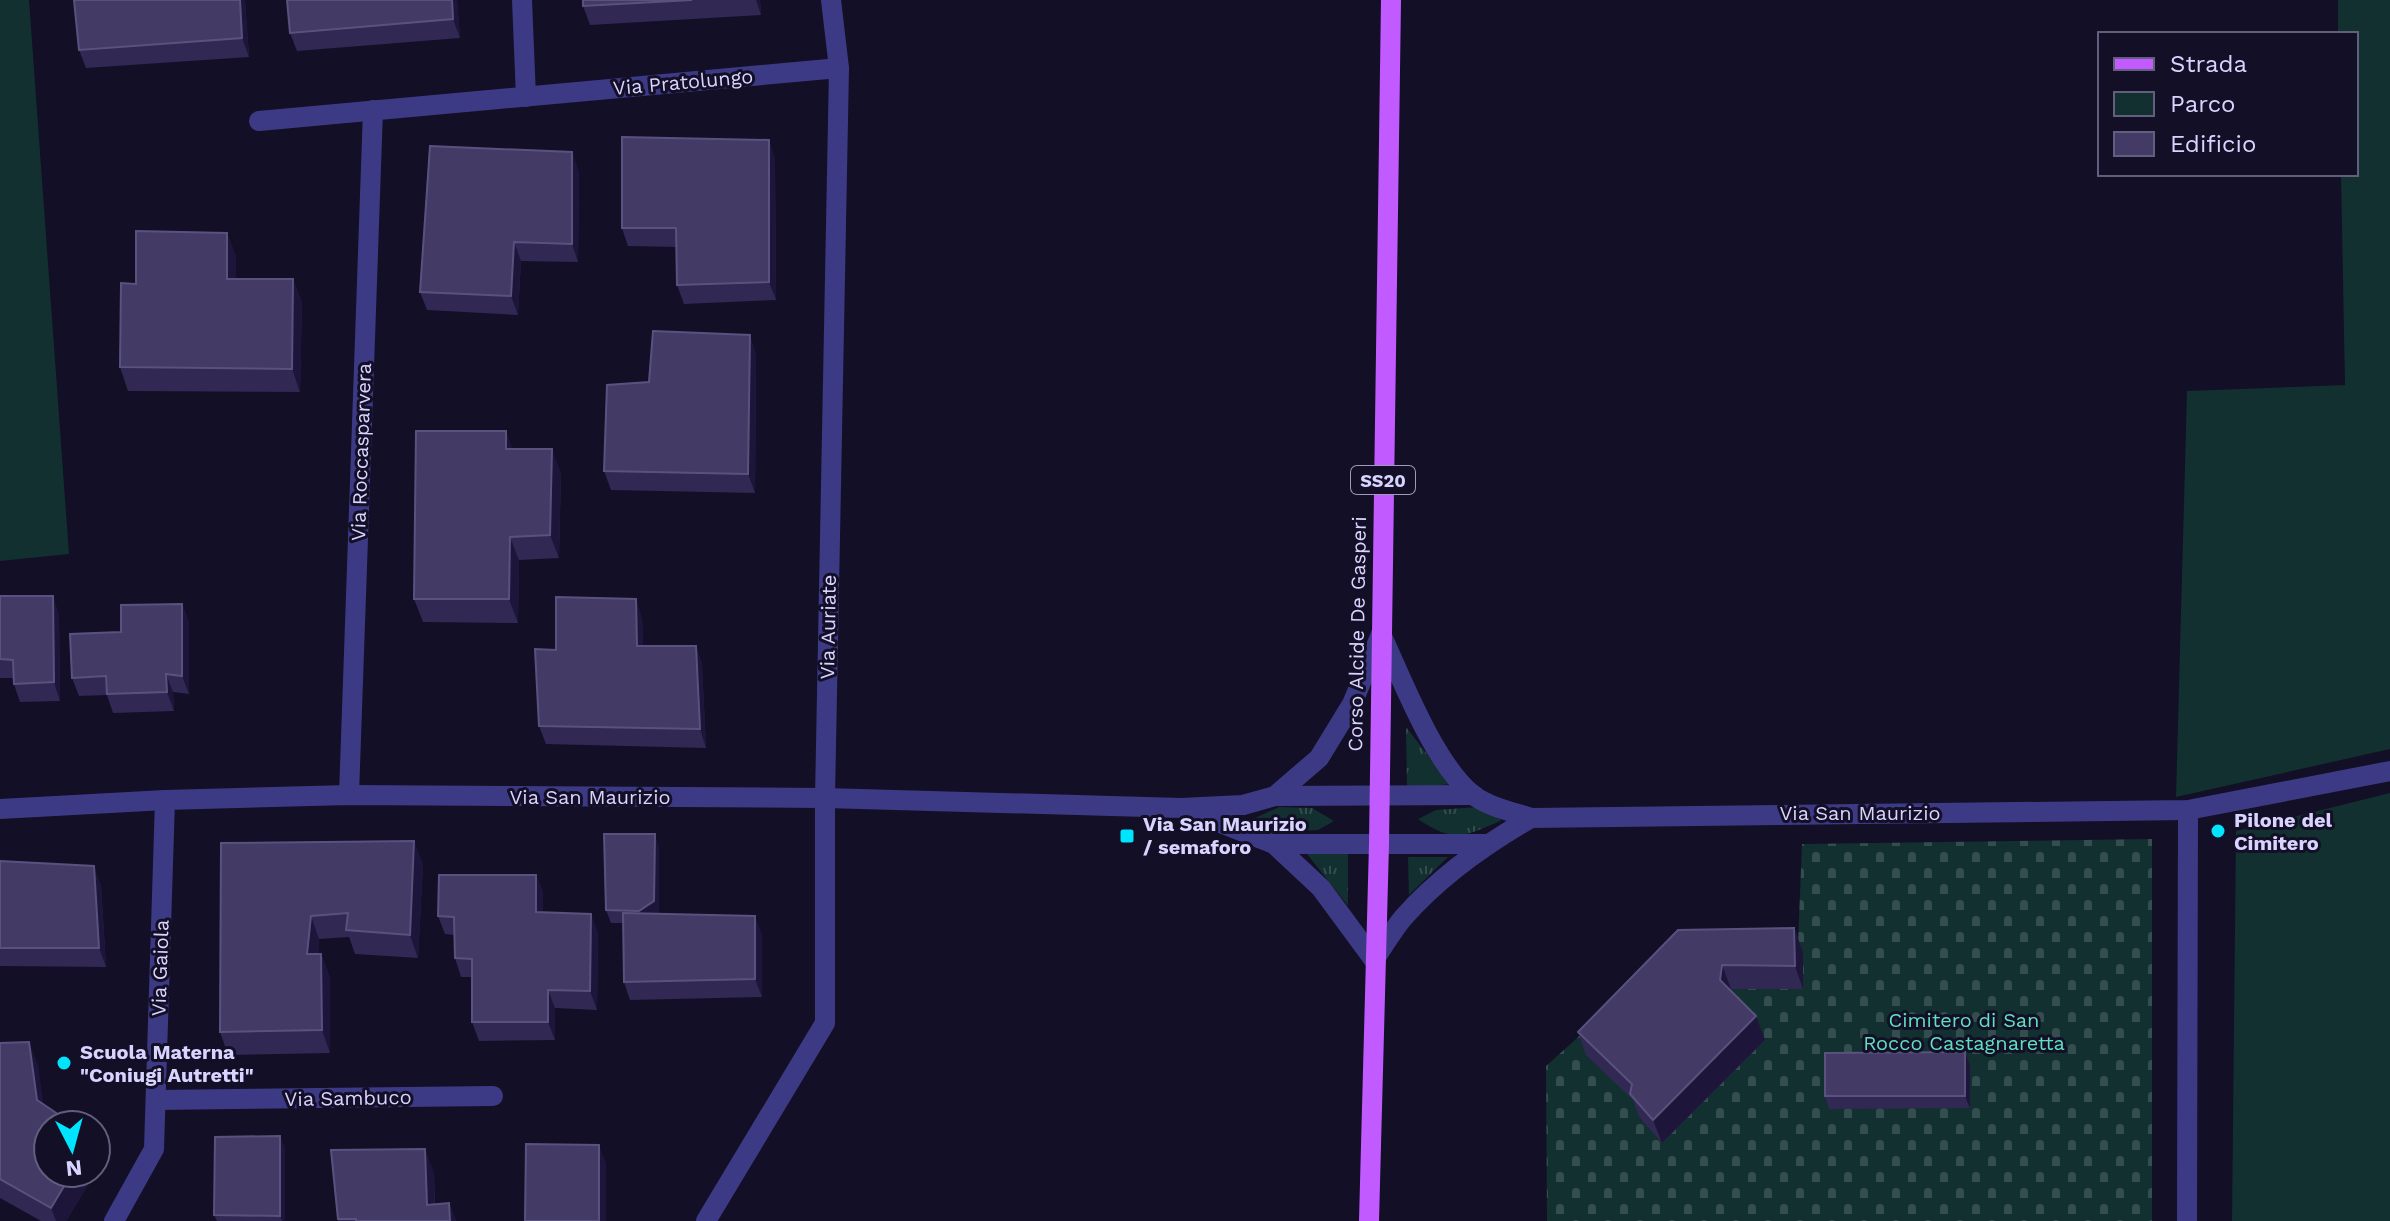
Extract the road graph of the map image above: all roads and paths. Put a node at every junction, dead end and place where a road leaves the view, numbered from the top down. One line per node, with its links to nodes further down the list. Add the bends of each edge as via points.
1 (522, 0): 5 (street)
2 (831, 0): 4 (street, Via Auriate)
3 (1391, 0): 8 (main road, Corso Alcide De Gasperi / SS20)
4 (839, 68): 5 (street, Via Pratolungo); 14 (street, Via Auriate)
5 (526, 97): 6 (street, Via Pratolungo)
6 (373, 110): 7 (street, Via Pratolungo); 10 (street, Via Roccasparvera)
7 (259, 121)
8 (1381, 634): 11 (street, via 1428,734); 12 (street, via 1352,704 1319,758); 13 (main road, Corso Alcide De Gasperi / SS20)
9 (2390, 771): 18 (street, Via San Maurizio)
10 (349, 795): 14 (street, Via San Maurizio); 15 (street, Via San Maurizio)
11 (1474, 795): 13 (street); 19 (street)
12 (1275, 796): 13 (street); 16 (street, Via San Maurizio, via 1243,805)
13 (1379, 796): 21 (main road, Corso Alcide De Gasperi / SS20)
14 (825, 798): 16 (street, Via San Maurizio); 27 (street, Via Auriate, via 825,1023)
15 (165, 800): 17 (street, Via San Maurizio); 25 (street, Via Gaiola)
16 (1181, 808): 20 (street)
17 (0, 809)
18 (2188, 810): 19 (street, Via San Maurizio); 29 (street)
19 (1531, 818): 22 (street)
20 (1274, 844): 21 (street); 23 (street, via 1321,888)
21 (1379, 844): 22 (street); 23 (main road, Corso Alcide De Gasperi / SS20)
22 (1486, 844): 23 (street, via 1403,919)
23 (1374, 960): 28 (main road, Corso Alcide De Gasperi / SS20)
24 (493, 1096): 25 (street, Via Sambuco)
25 (156, 1100): 26 (street, Via Gaiola, via 154,1149)
26 (114, 1221)
27 (706, 1221)
28 (1369, 1221)
29 (2187, 1221)

